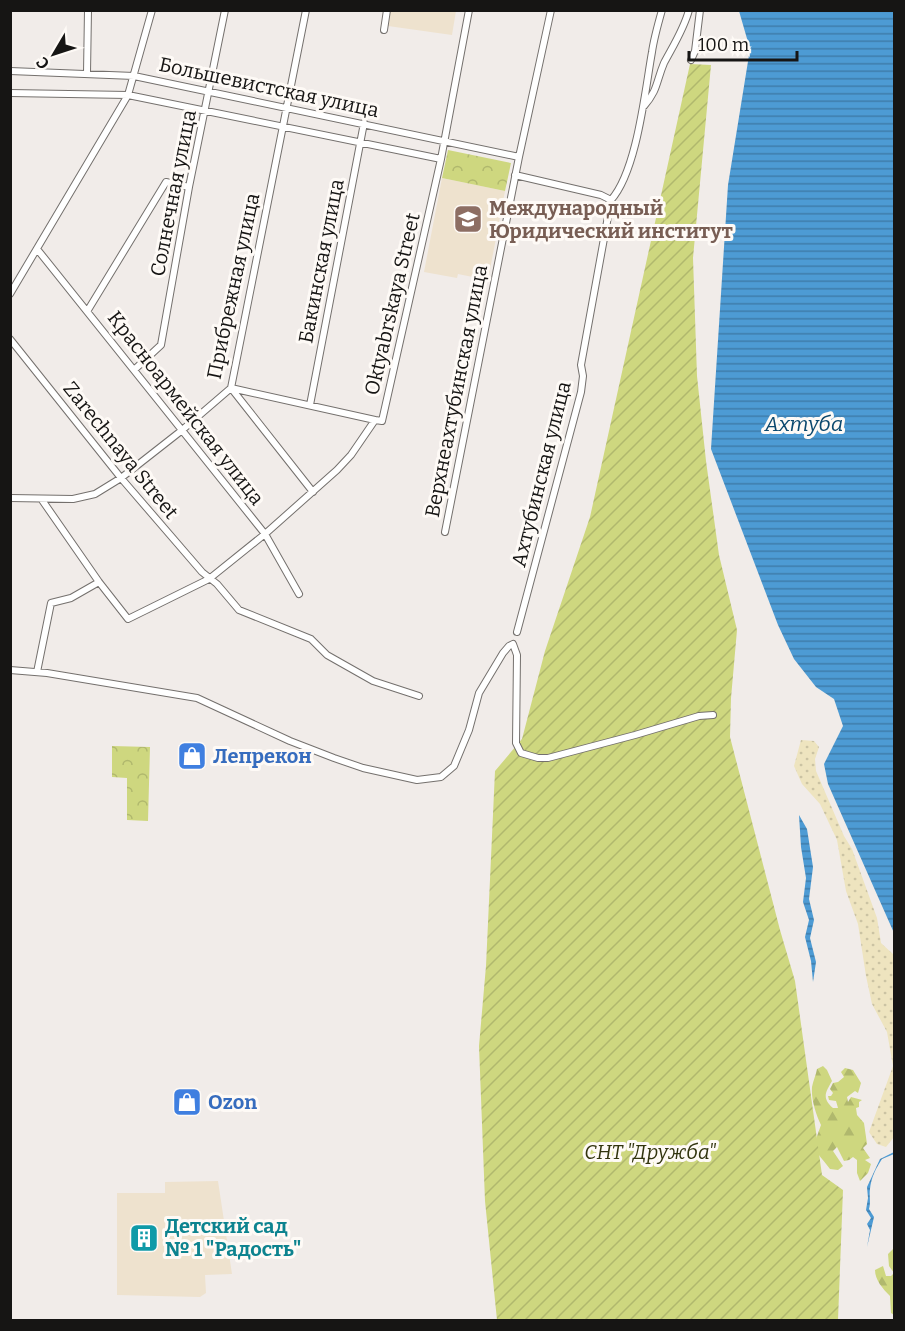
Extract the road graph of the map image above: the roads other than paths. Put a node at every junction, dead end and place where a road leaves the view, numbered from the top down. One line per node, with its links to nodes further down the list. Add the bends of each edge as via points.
1 (88, 10): 14 (street)
2 (152, 10): 15 (street)
3 (225, 10): 16 (street, Солнечная улица)
4 (306, 10): 19 (street, Прибрежная улица)
5 (387, 10): 11 (street)
6 (469, 10): 25 (street, Oktyabrskaya Street)
7 (551, 10): 26 (street, Верхнеахтубинская улица)
8 (662, 10): 20 (street, Ахтубинская улица)
9 (689, 10): 20 (street, via 654,95)
10 (700, 10): 12 (street)
11 (384, 30)
12 (691, 60)
13 (10, 71): 14 (street, Большевистская улица)
14 (87, 73): 15 (street, Большевистская улица)
15 (134, 76): 16 (street, Большевистская улица); 18 (street)
16 (210, 92): 19 (street, Большевистская улица); 21 (street, Солнечная улица)
17 (10, 93): 18 (street, Большевистская улица)
18 (128, 95): 21 (street, Большевистская улица); 31 (street)
19 (288, 107): 22 (street, Большевистская улица); 23 (street, Прибрежная улица)
20 (643, 107): 30 (street, Ахтубинская улица, via 626,176)
21 (206, 111): 23 (street, Большевистская улица); 29 (street, Солнечная улица)
22 (364, 123): 24 (street, Бакинская улица); 25 (street, Большевистская улица)
23 (284, 127): 24 (street, Большевистская улица); 36 (street, Прибрежная улица)
24 (361, 141): 27 (street, Большевистская улица); 37 (street, Бакинская улица)
25 (444, 141): 26 (street, Большевистская улица); 27 (street, Oktyabrskaya Street)
26 (519, 157): 28 (street, Верхнеахтубинская улица)
27 (441, 159): 38 (street, Oktyabrskaya Street, via 382,422)
28 (515, 175): 30 (street); 44 (street, Верхнеахтубинская улица)
29 (189, 187): 33 (street, via 166,182); 35 (street, Солнечная улица, via 161,345)
30 (611, 200): 49 (street, Ахтубинская улица, via 581,365 581,392)
31 (37, 249): 32 (street); 33 (street, Красноармейская улица)
32 (10, 294)
33 (88, 310): 35 (street, Красноармейская улица)
34 (10, 339): 40 (street, Zarechnaya Street)
35 (134, 370): 39 (street, Красноармейская улица)
36 (231, 388): 37 (street); 39 (street, Прибрежная улица); 41 (street)
37 (310, 405): 38 (street)
38 (375, 420): 41 (street, Oktyabrskaya Street, via 351,455)
39 (181, 431): 40 (street, Прибрежная улица); 45 (street, Красноармейская улица)
40 (121, 477): 43 (street, Прибрежная улица, via 94,494); 46 (street, Zarechnaya Street)
41 (313, 492): 45 (street, Oktyabrskaya Street)
42 (10, 498): 43 (street, Прибрежная улица)
43 (42, 500): 47 (street, Oktyabrskaya Street)
44 (445, 532)
45 (265, 534): 46 (street, Oktyabrskaya Street); 48 (street, Красноармейская улица)
46 (209, 579): 47 (street, Oktyabrskaya Street, via 128,619); 52 (street, Zarechnaya Street, via 239,610 311,639 327,655 373,681)
47 (99, 582): 51 (street, via 51,603)
48 (299, 594)
49 (518, 632)
50 (10, 670): 51 (street)
51 (37, 672): 53 (street, via 197,699 334,758 417,780 441,777 454,766 479,693 503,653 513,644 517,666 516,743 521,753 548,758)
52 (419, 696)
53 (713, 715)

